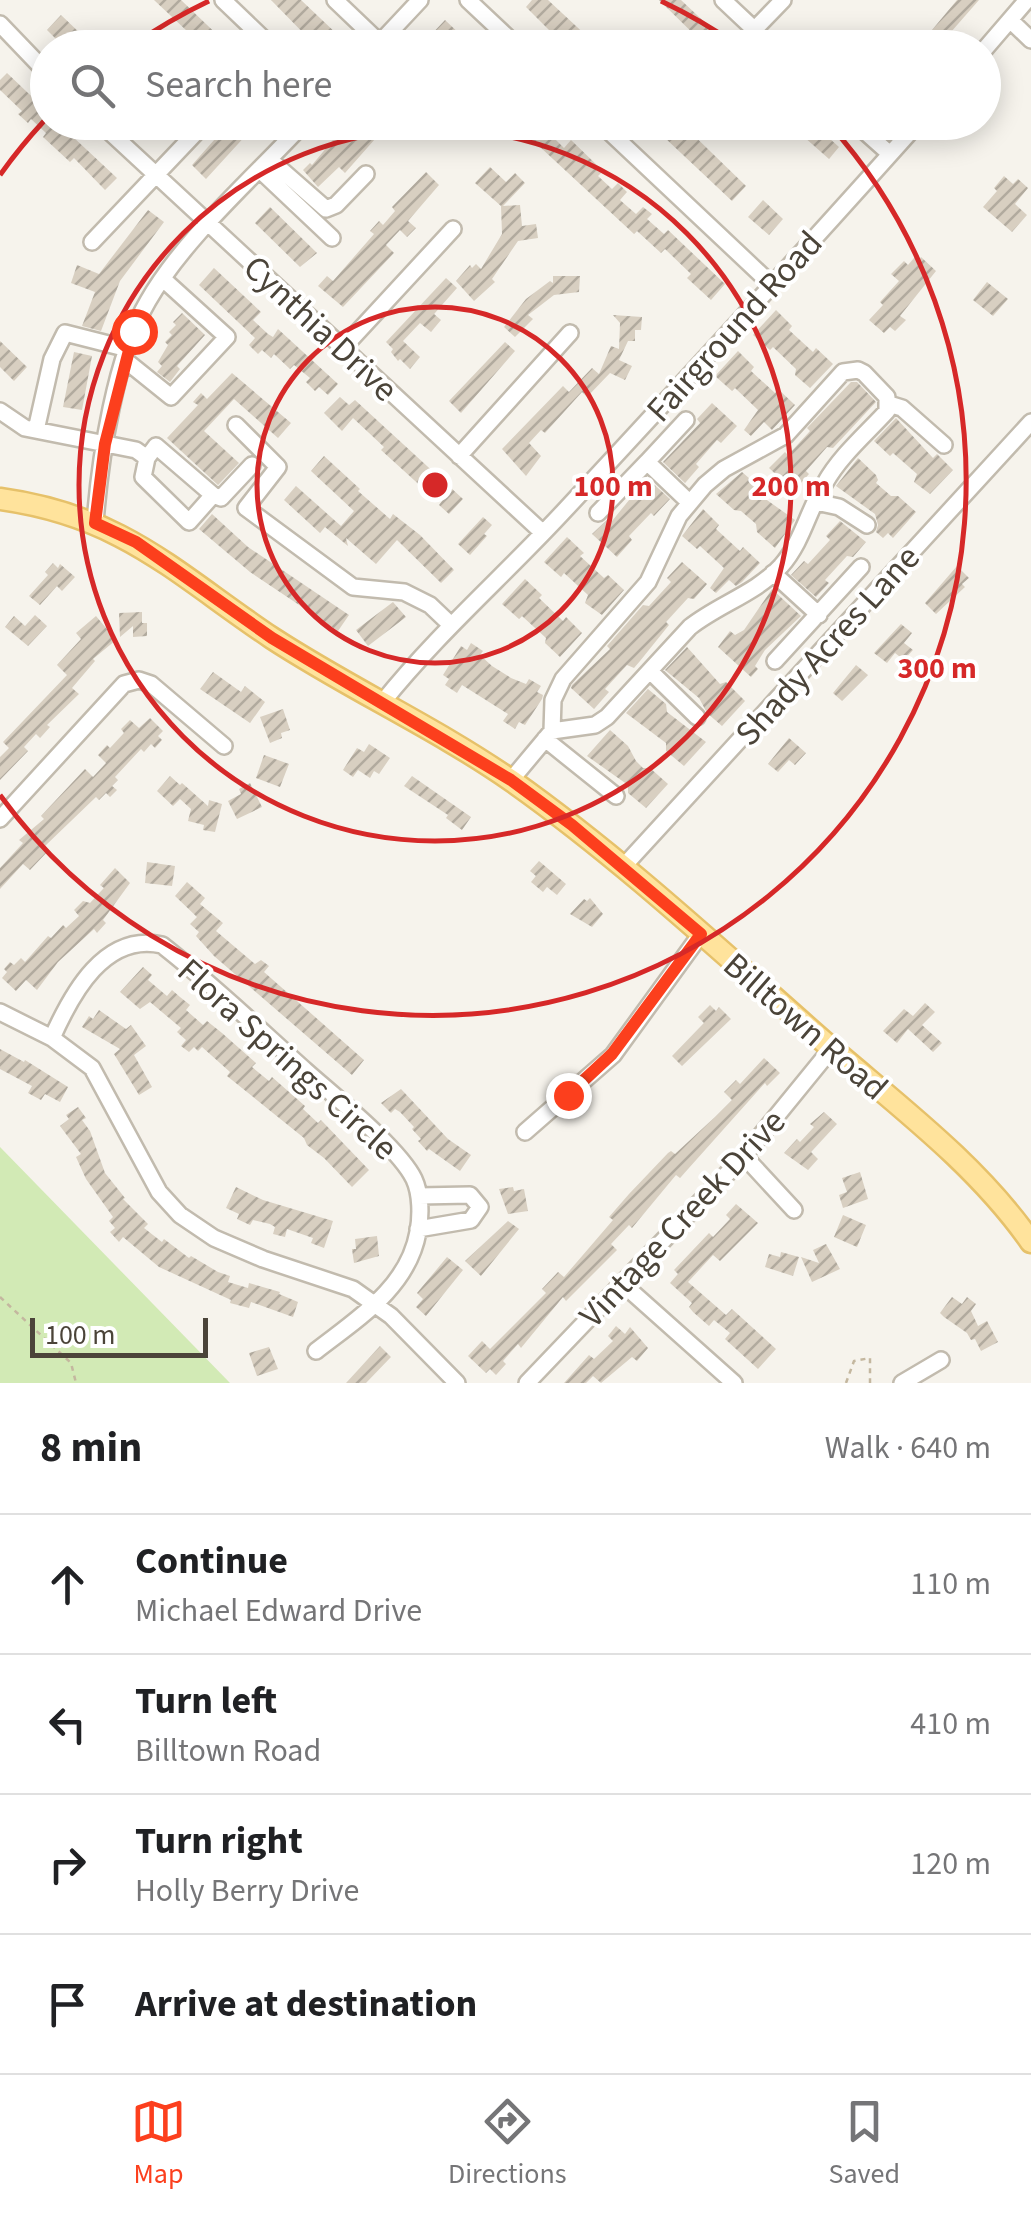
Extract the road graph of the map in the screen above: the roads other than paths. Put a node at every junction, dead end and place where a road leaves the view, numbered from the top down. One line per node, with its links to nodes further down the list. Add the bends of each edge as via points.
1 (222, 0): 10 (street)
2 (334, 0): 11 (street)
3 (420, 0): 12 (street)
4 (468, 0): 13 (street)
5 (723, 0): 14 (street)
6 (782, 0): 14 (street)
7 (1026, 0): 8 (street)
8 (1010, 20): 15 (street); 16 (street)
9 (0, 24): 17 (street)
10 (254, 30)
11 (363, 30)
12 (392, 30)
13 (499, 30)
14 (754, 30)
15 (1001, 30)
16 (1031, 40)
17 (30, 55)
18 (118, 140): 27 (street, Cynthia Drive)
19 (189, 140): 27 (street)
20 (288, 140): 25 (street)
21 (618, 140): 33 (street)
22 (874, 140): 24 (street)
23 (903, 140): 24 (street, Fairground Road)
24 (890, 154): 33 (street, Fairground Road)
25 (265, 165): 26 (street, via 326,208); 28 (street); 30 (street)
26 (366, 174)
27 (156, 175): 28 (street, Cynthia Drive); 31 (street)
28 (209, 225): 32 (street); 35 (street, Cynthia Drive)
29 (453, 229): 35 (street)
30 (332, 238)
31 (92, 242)
32 (162, 279): 36 (street); 36 (street, via 227,337 171,397)
33 (772, 285): 57 (street, Fairground Road)
34 (570, 334): 45 (street)
35 (343, 348): 45 (street, Cynthia Drive)
36 (126, 354): 42 (street, via 65,333 52,359); 43 (street)
37 (888, 404): 44 (street, via 902,408); 51 (street, via 864,373 843,372 786,435 724,469); 52 (street)
38 (0, 411): 42 (street)
39 (686, 420): 47 (street)
40 (1031, 422): 71 (street, Shady Acres Lane)
41 (236, 425): 53 (street, via 278,467)
42 (36, 430): 43 (street)
43 (105, 444): 46 (street); 55 (street)
44 (944, 445)
45 (459, 456): 57 (street, Cynthia Drive)
46 (146, 458): 49 (street, via 156,446); 49 (street, via 143,477 189,522)
47 (647, 462): 51 (street); 54 (street)
48 (252, 465): 49 (street)
49 (217, 497): 53 (street)
50 (0, 499): 55 (main road, Billtown Road)
51 (690, 502): 66 (street, via 648,582 562,679)
52 (816, 502): 56 (street); 59 (street, via 794,550)
53 (246, 508): 61 (street, via 353,587 404,592)
54 (598, 513)
55 (95, 523): 64 (main road, Billtown Road, via 136,542 272,638)
56 (867, 525)
57 (543, 534): 61 (street, Fairground Road)
58 (861, 567): 60 (street)
59 (773, 573): 60 (street); 63 (street, via 705,615)
60 (819, 615): 62 (street)
61 (451, 626): 64 (street, Fairground Road)
62 (775, 661)
63 (650, 671): 65 (street); 66 (street, via 594,725)
64 (382, 703): 68 (main road, Billtown Road)
65 (697, 718)
66 (549, 735): 68 (street); 69 (street)
67 (224, 746): 70 (street, via 151,684 124,684)
68 (511, 780): 71 (main road, Billtown Road)
69 (616, 796)
70 (0, 820)
71 (622, 867): 72 (main road, Billtown Road)
72 (701, 934): 75 (main road, Billtown Road); 76 (street, via 612,1054)
73 (0, 1012): 74 (street)
74 (52, 1038): 78 (street, Flora Springs Circle, via 104,956 135,942 162,945 354,1114 406,1166); 83 (street, via 92,1068 159,1192 180,1215 214,1238 353,1289)
75 (832, 1048): 77 (street, Vintage Creek Drive); 81 (main road, Billtown Road, via 990,1190)
76 (525, 1132)
77 (744, 1156): 79 (street); 82 (street, Vintage Creek Drive)
78 (418, 1196): 80 (street, Flora Springs Circle); 80 (street, via 470,1195 480,1207 470,1220)
79 (794, 1210)
80 (418, 1229): 83 (street, Flora Springs Circle, via 402,1274)
81 (1031, 1242)
82 (624, 1284): 87 (street, Vintage Creek Drive); 88 (street)
83 (376, 1305): 84 (street, Flora Springs Circle); 86 (street)
84 (316, 1351)
85 (941, 1360): 89 (street)
86 (457, 1383)
87 (528, 1383)
88 (734, 1383)
89 (902, 1383)

